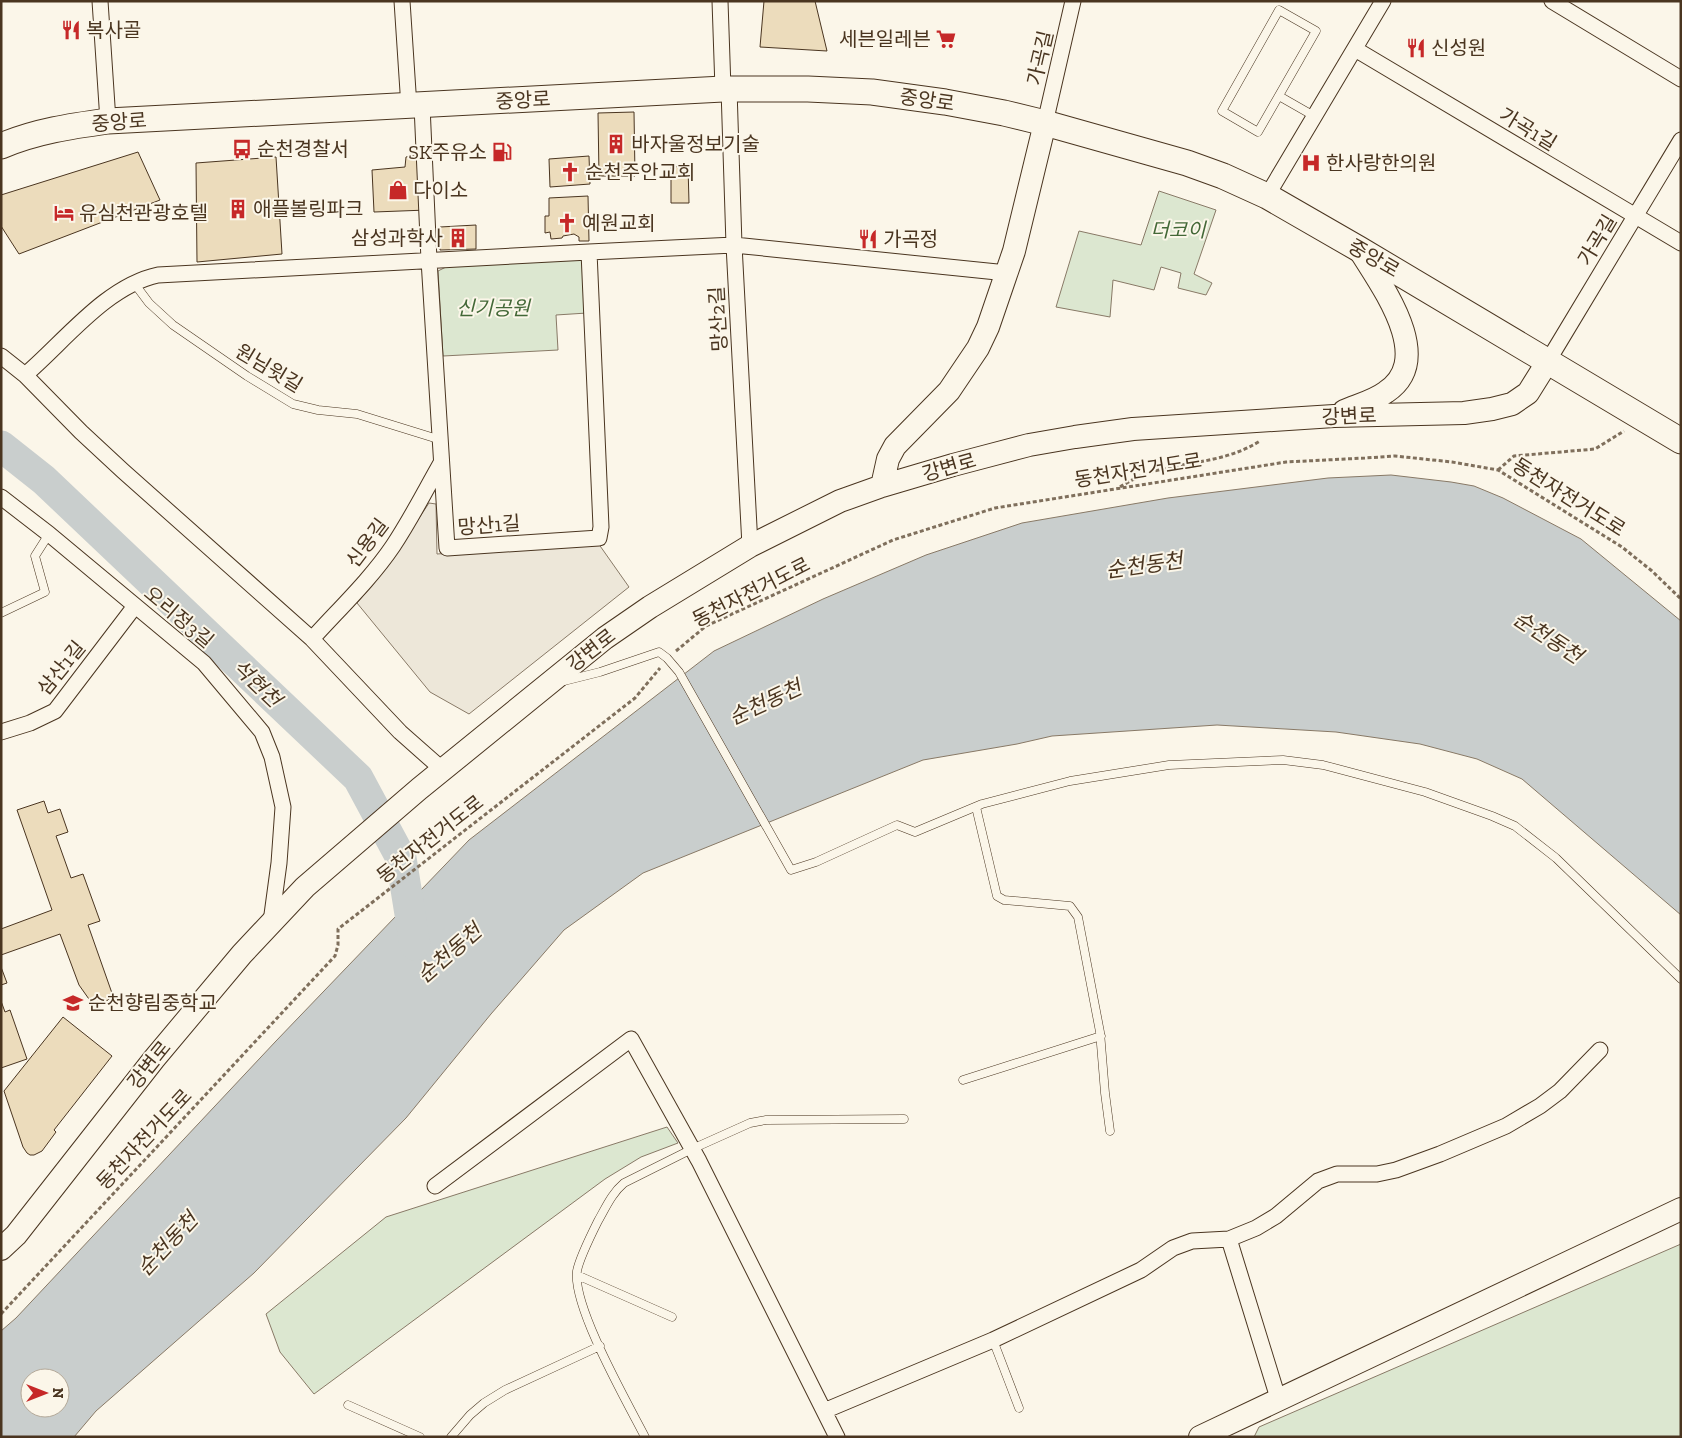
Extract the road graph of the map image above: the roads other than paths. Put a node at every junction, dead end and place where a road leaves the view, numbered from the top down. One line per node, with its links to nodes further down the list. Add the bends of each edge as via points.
1 (100, 1): 13 (street)
2 (402, 1): 11 (street, 망산1길)
3 (720, 1): 9 (street, 망산2길)
4 (1073, 1): 14 (street, 가곡길)
5 (1383, 1): 7 (street)
6 (1552, 1): 8 (street)
7 (1355, 48): 12 (street); 18 (street, 가곡1길)
8 (1681, 79)
9 (726, 89): 11 (main road, 중앙로); 14 (main road, 중앙로, via 872,92 1004,112); 20 (street, 망산2길)
10 (1279, 96): 10 (lane, via 1316,31 1279,10 1222,111 1258,132); 12 (lane)
11 (416, 106): 13 (main road, 중앙로); 23 (street, 망산1길)
12 (1314, 116): 17 (street)
13 (108, 121): 16 (main road, 중앙로, via 21,138)
14 (1046, 123): 17 (main road, 중앙로, via 1187,163); 24 (main road)
15 (1681, 140): 18 (street, 가곡길)
16 (1, 146)
17 (1267, 196): 21 (main road, 중앙로)
18 (1635, 216): 19 (street, 가곡1길); 27 (street, 가곡길)
19 (1681, 243)
20 (734, 245): 22 (street); 24 (street); 36 (street, 망산2길)
21 (1359, 249): 27 (main road, 중앙로); 29 (main road, via 1404,330 1408,352 1404,372 1387,392)
22 (589, 252): 23 (street); 32 (street, 망산1길, via 599,538 447,548)
23 (429, 260): 25 (street, via 158,275); 30 (street, 망산1길)
24 (1007, 273): 33 (main road, via 978,348 949,391 895,446 884,470)
25 (134, 283): 28 (street, via 80,322); 30 (lane, 원님윗길, via 149,303 173,325 294,404 357,414)
26 (1, 356): 28 (street)
27 (1548, 361): 29 (main road, 강변로, via 1528,393 1512,404 1464,413); 31 (main road, 중앙로)
28 (25, 375): 39 (street, via 116,465)
29 (1334, 416): 33 (main road, 강변로, via 1133,429 1075,437 1019,448)
30 (441, 440): 32 (street, 망산1길)
31 (1681, 441)
32 (441, 463): 39 (street, 신용길, via 392,548)
33 (882, 486): 36 (main road, 강변로, via 840,501)
34 (1, 497): 35 (street, 오리정3길)
35 (49, 534): 37 (street, 오리정3길); 38 (lane, via 35,556 45,592)
36 (750, 546): 40 (main road, 강변로, via 605,638)
37 (135, 606): 41 (street, 삼산1길, via 55,711); 44 (street, 오리정3길, via 204,663 262,732 272,757 284,807)
38 (1, 613)
39 (312, 639): 42 (street, via 400,732)
40 (550, 684): 42 (main road, 강변로); 43 (lane, via 600,672 659,652 668,658 791,870 897,825 915,832)
41 (1, 732)
42 (443, 770): 44 (main road, 강변로, via 305,887)
43 (976, 807): 45 (lane, via 1070,781 1169,765 1282,760 1323,765 1425,792 1515,826 1556,858); 46 (lane, via 998,896 1004,900 1070,906 1078,917)
44 (271, 922): 55 (main road, 강변로, via 154,1059 16,1235)
45 (1681, 979)
46 (1101, 1036): 48 (lane); 50 (lane)
47 (1600, 1050): 54 (street, via 1560,1091 1506,1126 1396,1170 1377,1174 1337,1174 1318,1181 1276,1216)
48 (963, 1080)
49 (904, 1119): 51 (lane, via 766,1120 750,1123)
50 (1110, 1131)
51 (692, 1149): 52 (street, via 632,1039); 56 (lane, via 616,1190 595,1227); 63 (street)
52 (435, 1186)
53 (1681, 1209): 60 (main road)
54 (1229, 1239): 58 (street, via 1192,1241 1173,1248 1141,1270); 60 (street)
55 (1, 1249)
56 (577, 1275): 57 (lane); 59 (lane, via 582,1308)
57 (672, 1317)
58 (994, 1340): 62 (lane); 63 (street)
59 (600, 1346): 66 (lane, via 505,1390 470,1415); 67 (lane)
60 (1278, 1398): 69 (main road)
61 (348, 1405): 64 (lane)
62 (1019, 1408)
63 (824, 1410): 68 (street)
64 (406, 1434): 65 (lane)
65 (420, 1437)
66 (451, 1437)
67 (645, 1437)
68 (837, 1437)
69 (1200, 1437)

